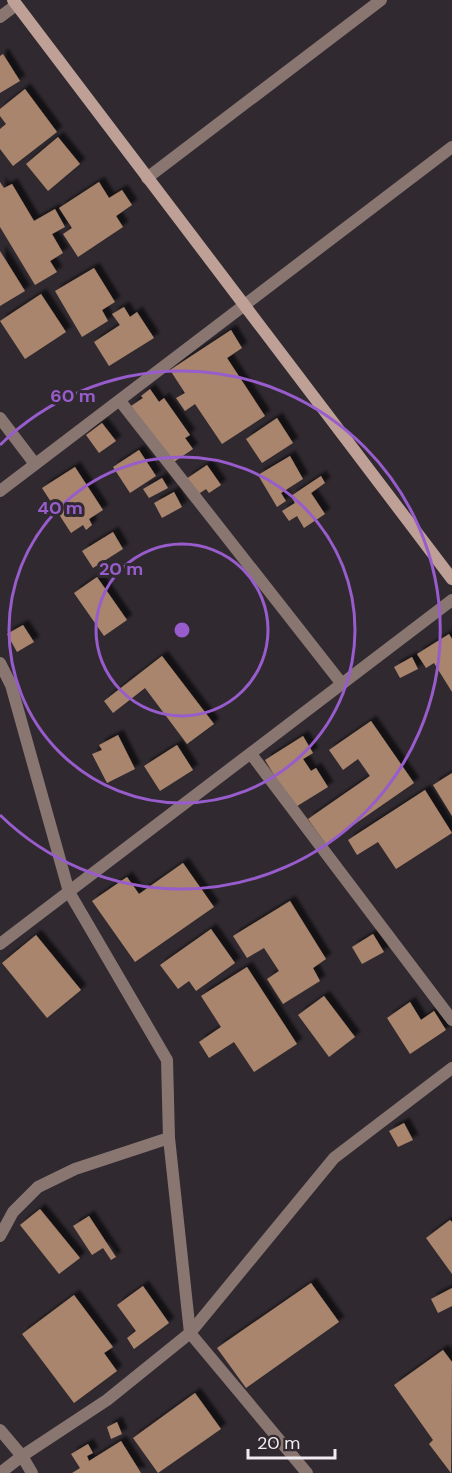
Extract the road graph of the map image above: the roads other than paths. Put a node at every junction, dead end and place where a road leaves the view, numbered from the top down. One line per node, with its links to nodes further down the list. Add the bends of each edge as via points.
1 (381, 0): 5 (street)
2 (14, 2): 3 (street); 5 (street)
3 (0, 17)
4 (452, 147): 6 (street)
5 (147, 178): 6 (street)
6 (244, 305): 7 (street); 11 (street)
7 (120, 401): 9 (street); 14 (street)
8 (0, 418): 9 (street)
9 (35, 464): 10 (street)
10 (0, 491)
11 (452, 579)
12 (452, 600): 14 (street)
13 (0, 663): 16 (street, via 11,685)
14 (342, 684): 15 (street)
15 (251, 754): 16 (street); 18 (street)
16 (69, 892): 17 (street); 20 (street, via 166,1060)
17 (0, 944)
18 (452, 1020)
19 (452, 1068): 22 (street, via 334,1158)
20 (169, 1138): 21 (street, via 75,1169 38,1187 13,1212); 22 (street)
21 (0, 1236)
22 (190, 1333): 24 (street, via 107,1400); 27 (street)
23 (0, 1430): 24 (street)
24 (21, 1456): 25 (street); 26 (street)
25 (0, 1473)
26 (32, 1473)
27 (307, 1473)

